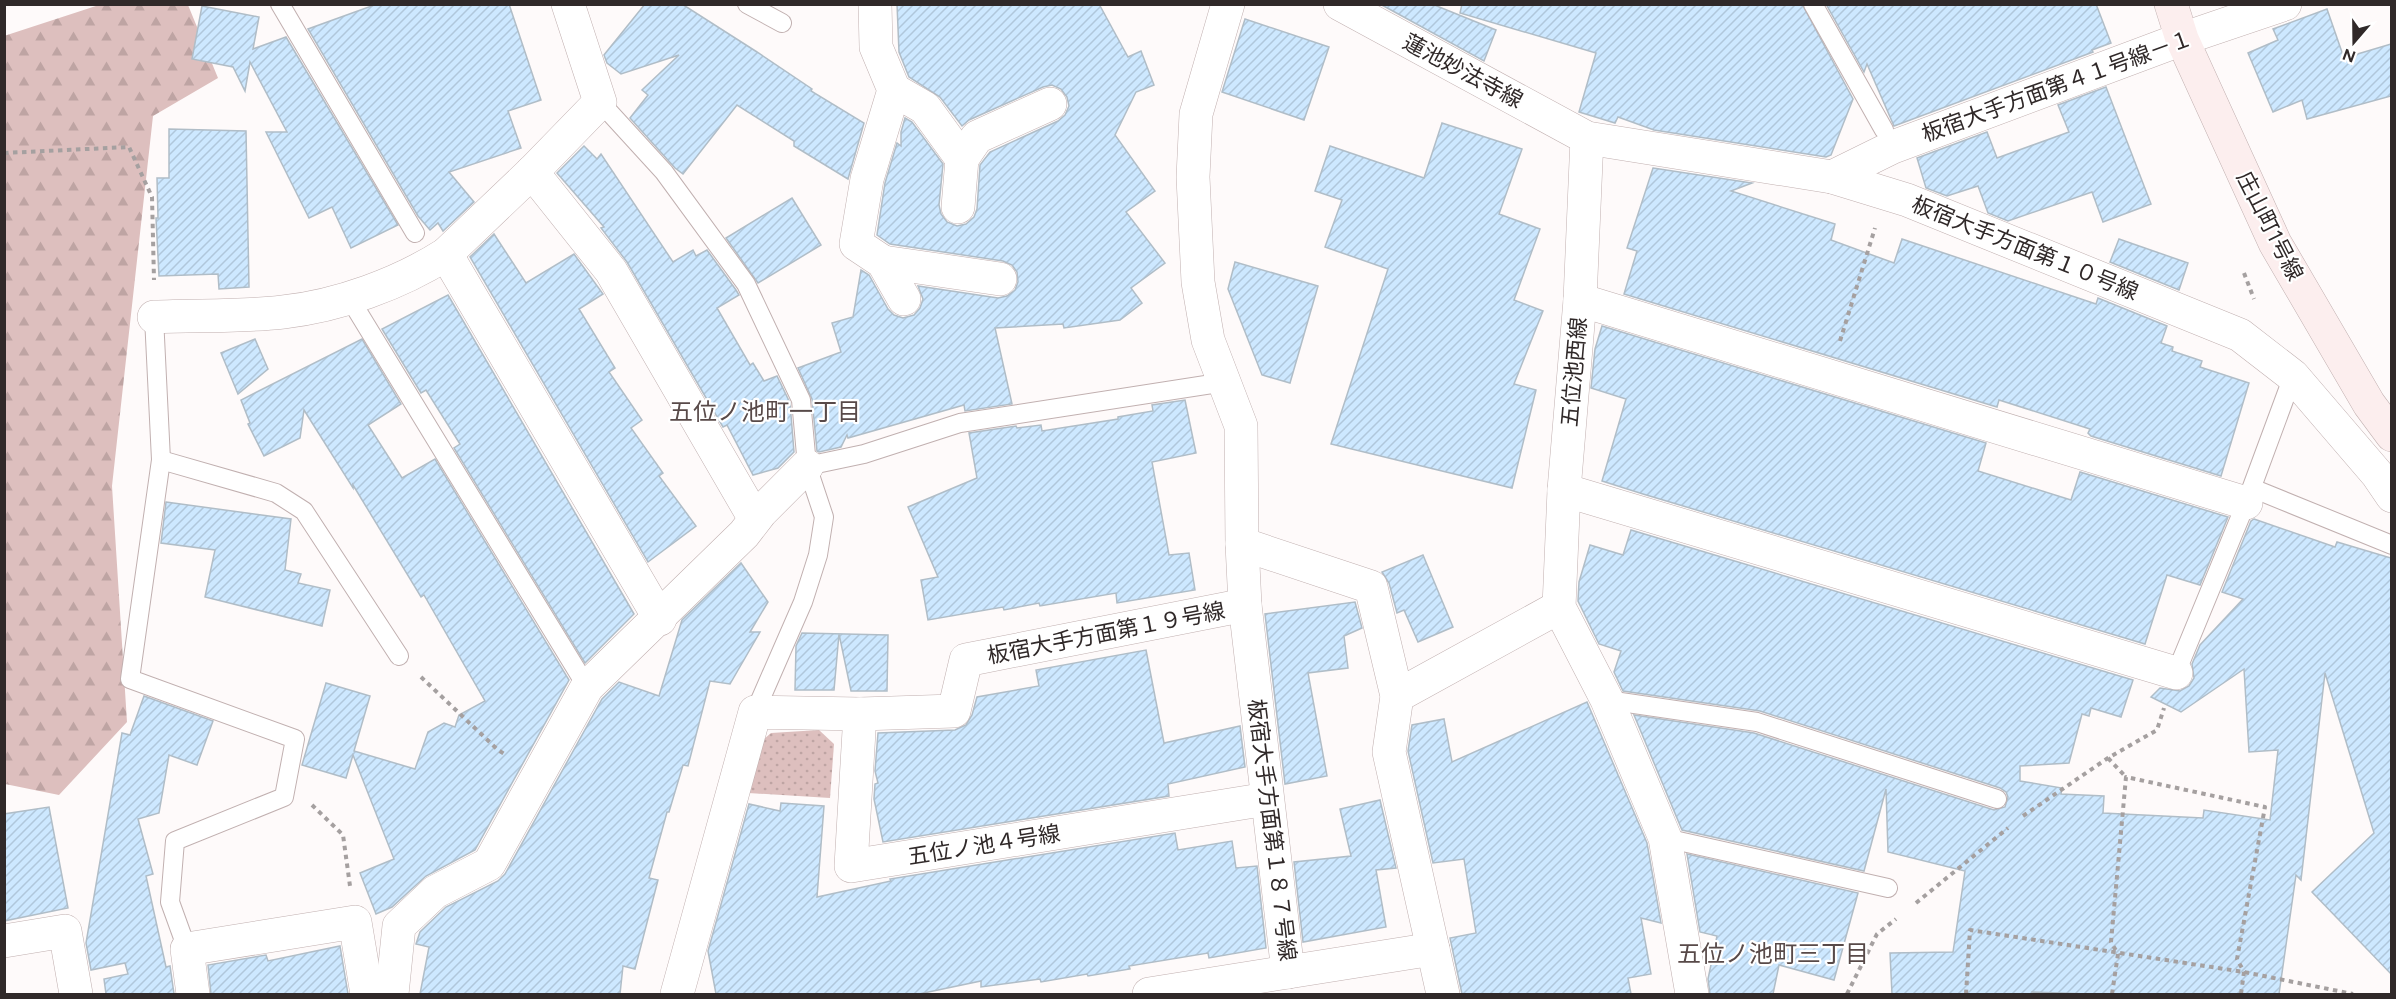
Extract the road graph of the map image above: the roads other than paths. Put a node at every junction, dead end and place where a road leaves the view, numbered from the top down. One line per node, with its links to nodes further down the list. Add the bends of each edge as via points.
1 (280, 4): 21 (lane)
2 (568, 4): 13 (street)
3 (747, 4): 10 (lane)
4 (875, 4): 12 (street, via 876,48)
5 (1228, 4): 30 (street, 板宿大手方面第１８７号線, via 1196,114 1193,177 1198,282 1208,340)
6 (1340, 4): 16 (street, 蓮池妙法寺線)
7 (1813, 4): 15 (lane)
8 (2171, 4): 11 (street, 庄山町1号線)
9 (2285, 4): 11 (street, 板宿大手方面第４１号線－１)
10 (782, 23)
11 (2182, 39): 19 (street, 板宿大手方面第４１号線－１, via 1893,147); 31 (street, 庄山町1号線, via 2275,243)
12 (894, 90): 17 (street, via 925,108); 23 (street, via 867,178 856,244)
13 (600, 102): 18 (street); 33 (lane, via 664,172 746,284 801,400)
14 (1050, 104): 17 (street, via 977,137)
15 (1884, 130)
16 (1587, 138): 19 (street, 板宿大手方面第１０号線); 27 (street, 五位池西線)
17 (962, 159): 20 (street)
18 (532, 172): 22 (street); 37 (street, via 611,271)
19 (1832, 177): 29 (street, 板宿大手方面第１０号線, via 1907,200 2240,334)
20 (958, 207)
21 (415, 233)
22 (446, 254): 25 (street); 42 (street)
23 (882, 262): 24 (street); 26 (street)
24 (1000, 279)
25 (350, 299): 28 (street, via 283,312); 45 (lane)
26 (904, 299)
27 (1580, 300): 34 (street, 五位池西線); 35 (street)
28 (154, 317): 32 (lane)
29 (2293, 376): 35 (lane); 36 (street, 板宿大手方面第１０号線, via 2377,474)
30 (1225, 382): 33 (lane, via 960,423 864,454); 38 (street, 板宿大手方面第１８７号線, via 1241,426)
31 (2391, 435)
32 (161, 460): 43 (lane, via 276,493 304,511); 55 (lane, via 130,679 295,739 284,797 175,841 170,902)
33 (807, 466): 37 (street); 48 (lane, via 825,517 818,555)
34 (1564, 490): 41 (street, 五位池西線); 44 (street)
35 (2249, 496): 39 (lane); 44 (lane)
36 (2391, 496)
37 (755, 519): 42 (street)
38 (1242, 544): 40 (street, 板宿大手方面第１８７号線); 46 (street, via 1371,587)
39 (2391, 544)
40 (1245, 605): 49 (street, 板宿大手方面第１９号線, via 966,660 954,711); 50 (street, 板宿大手方面第１８７号線)
41 (1559, 607): 46 (street); 47 (street)
42 (660, 619): 45 (street)
43 (399, 656)
44 (2176, 673)
45 (587, 687): 61 (street, via 489,864 435,892 399,926)
46 (1396, 696): 56 (street, via 1389,752)
47 (1606, 700): 51 (lane, via 1756,722); 52 (street)
48 (755, 712): 49 (street, 板宿大手方面第１９号線); 62 (street)
49 (860, 714): 50 (street, 五位ノ池４号線, via 851,866)
50 (1267, 799): 57 (street, 板宿大手方面第１８７号線)
51 (1997, 799)
52 (1665, 838): 53 (lane); 65 (street)
53 (1888, 888)
54 (4, 941): 58 (street, via 65,931)
55 (187, 949): 59 (street); 60 (street, via 355,922)
56 (1433, 949): 57 (street, 板宿大手方面第１８７号線); 64 (street)
57 (1288, 972): 63 (street)
58 (76, 994)
59 (193, 994)
60 (367, 994)
61 (392, 994)
62 (677, 994)
63 (1149, 994)
64 (1443, 994)
65 (1692, 994)

